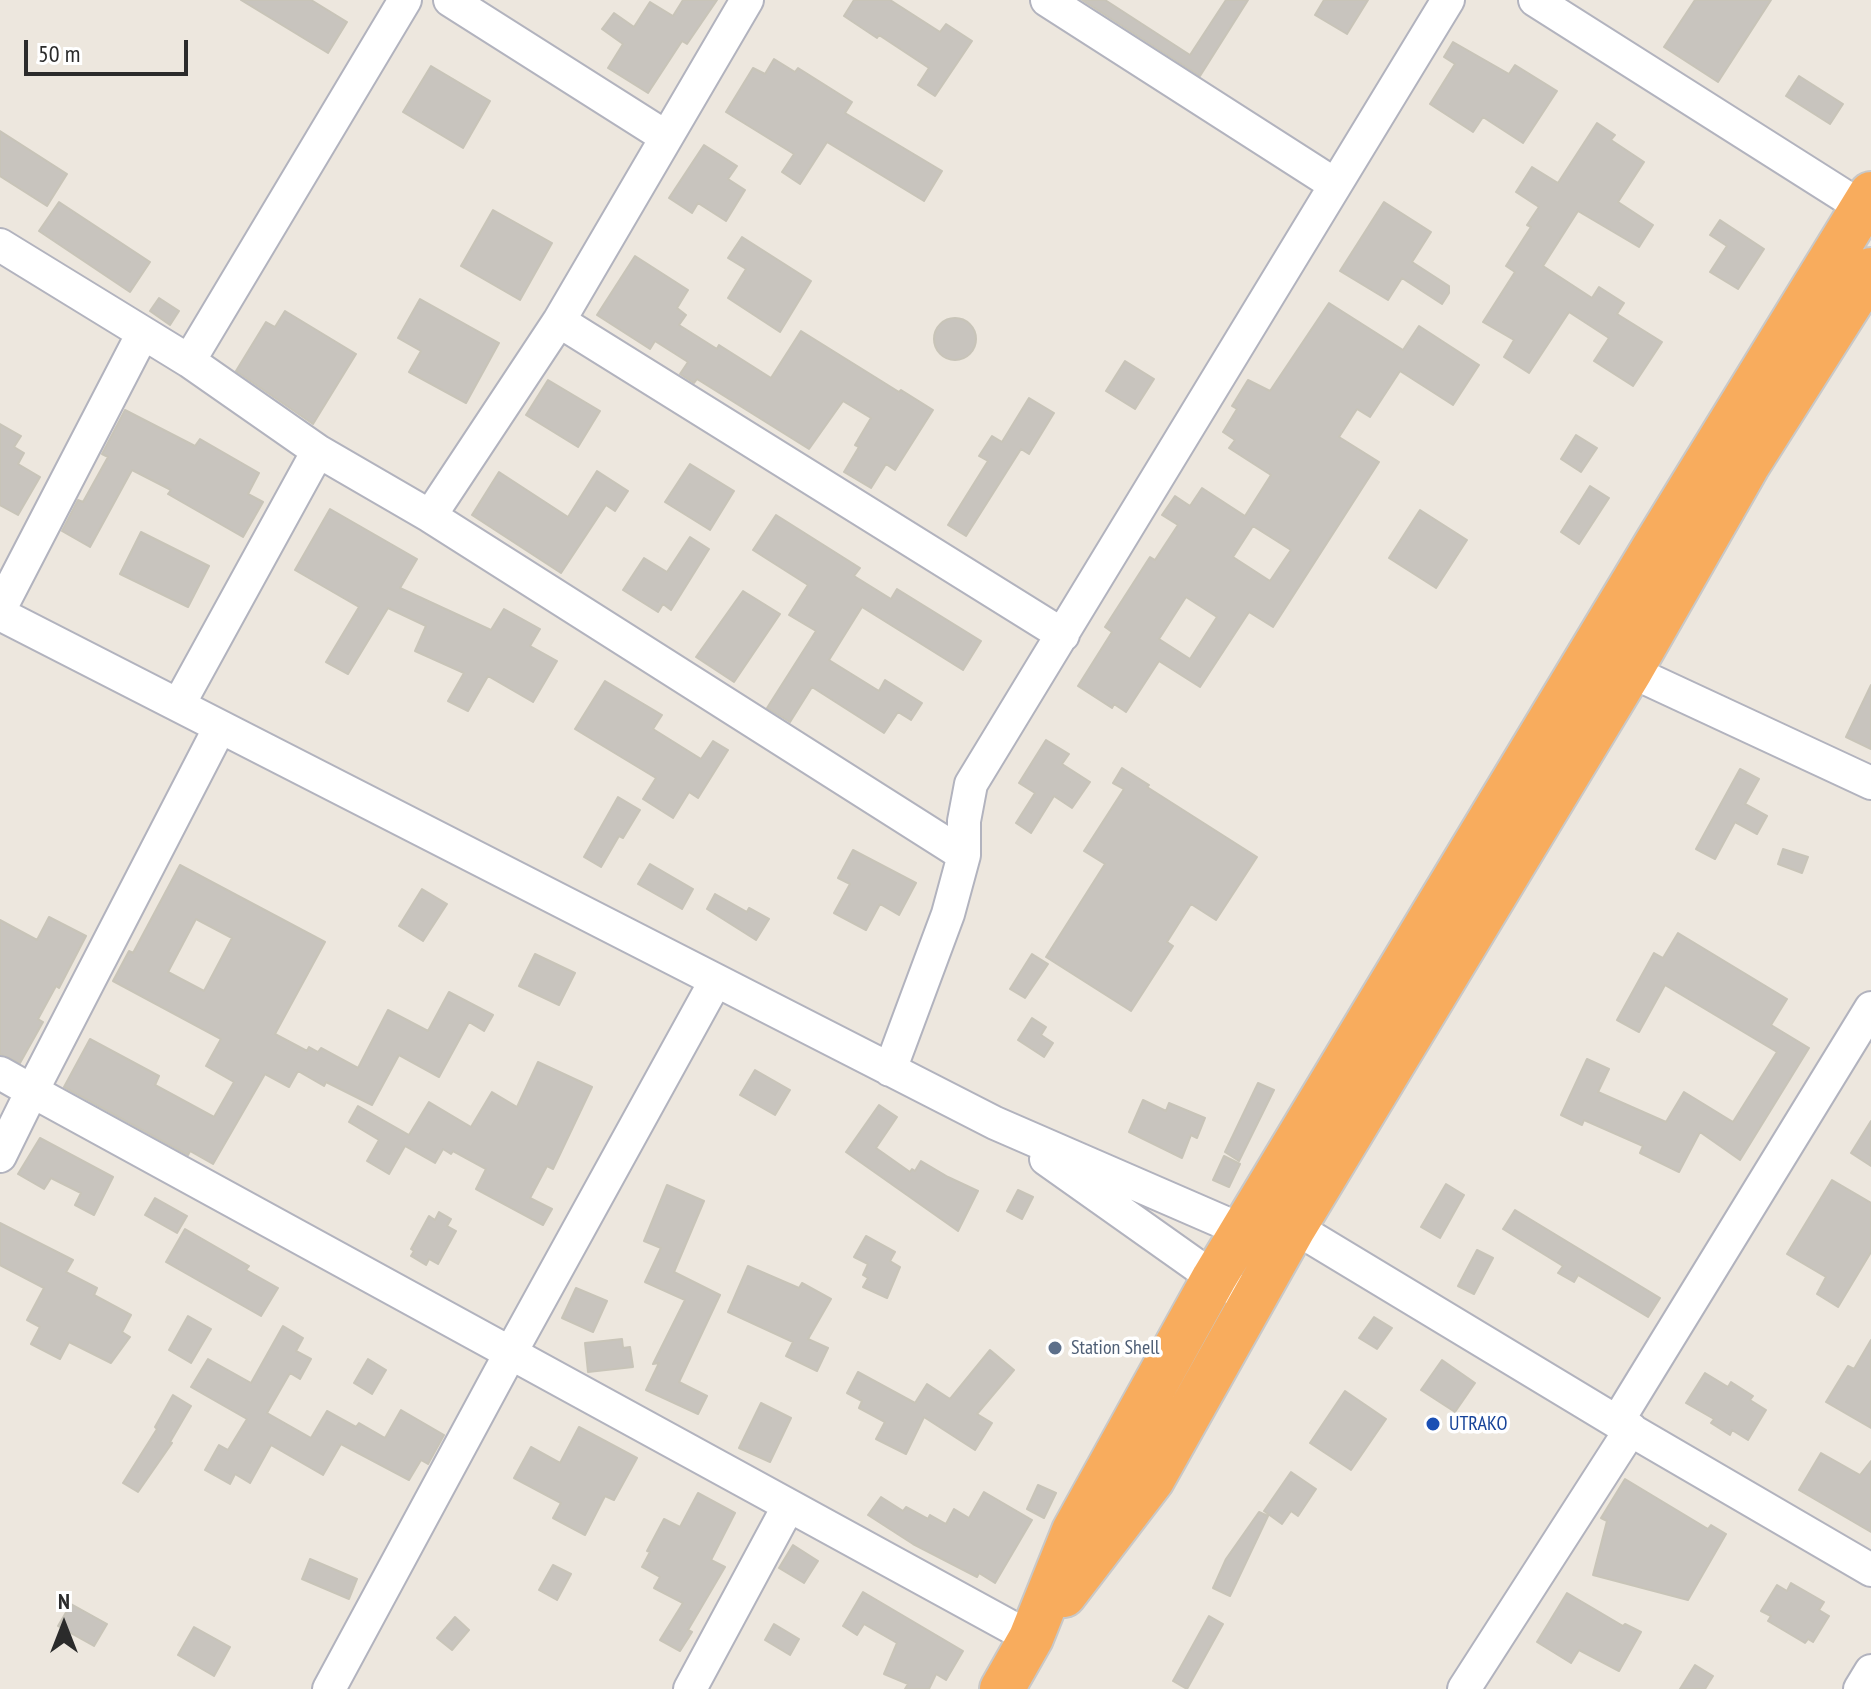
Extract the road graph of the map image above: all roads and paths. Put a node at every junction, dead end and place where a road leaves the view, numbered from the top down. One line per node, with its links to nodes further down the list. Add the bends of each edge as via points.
1 (405, 0): 14 (street)
2 (450, 0): 7 (street)
3 (747, 0): 7 (street)
4 (1047, 0): 8 (street)
5 (1448, 0): 8 (street)
6 (1535, 0): 9 (street)
7 (666, 137): 12 (street)
8 (1334, 184): 18 (street)
9 (1868, 205): 19 (highway)
10 (0, 245): 13 (street)
11 (1871, 270): 20 (highway, via 1747,466)
12 (559, 321): 16 (street); 18 (street)
13 (143, 333): 14 (street); 17 (street)
14 (189, 361): 15 (street)
15 (318, 451): 16 (street); 21 (street)
16 (430, 516): 24 (street)
17 (0, 612): 21 (street)
18 (1063, 635): 24 (street, via 971,784)
19 (1591, 653): 20 (street); 32 (highway)
20 (1630, 671): 23 (street); 33 (highway)
21 (179, 704): 22 (street)
22 (219, 729): 25 (street); 29 (street)
23 (1871, 783)
24 (964, 855): 27 (street, via 948,914)
25 (715, 982): 27 (street); 36 (street)
26 (1871, 1008): 37 (street)
27 (890, 1070): 30 (street)
28 (0, 1073): 29 (street)
29 (32, 1091): 31 (street); 36 (street)
30 (995, 1123): 32 (street); 34 (street)
31 (0, 1156)
32 (1243, 1230): 33 (street); 34 (highway)
33 (1288, 1237): 35 (highway); 37 (street)
34 (1214, 1278): 35 (street); 40 (highway, via 1074,1531)
35 (1253, 1299): 40 (highway, via 1152,1480)
36 (511, 1352): 38 (street); 42 (street)
37 (1624, 1425): 39 (street); 45 (street)
38 (788, 1507): 40 (street); 43 (street)
39 (1871, 1570)
40 (1031, 1638): 44 (highway)
41 (1871, 1671): 46 (street)
42 (329, 1689)
43 (690, 1689)
44 (1002, 1689)
45 (1464, 1689)
46 (1860, 1689)

